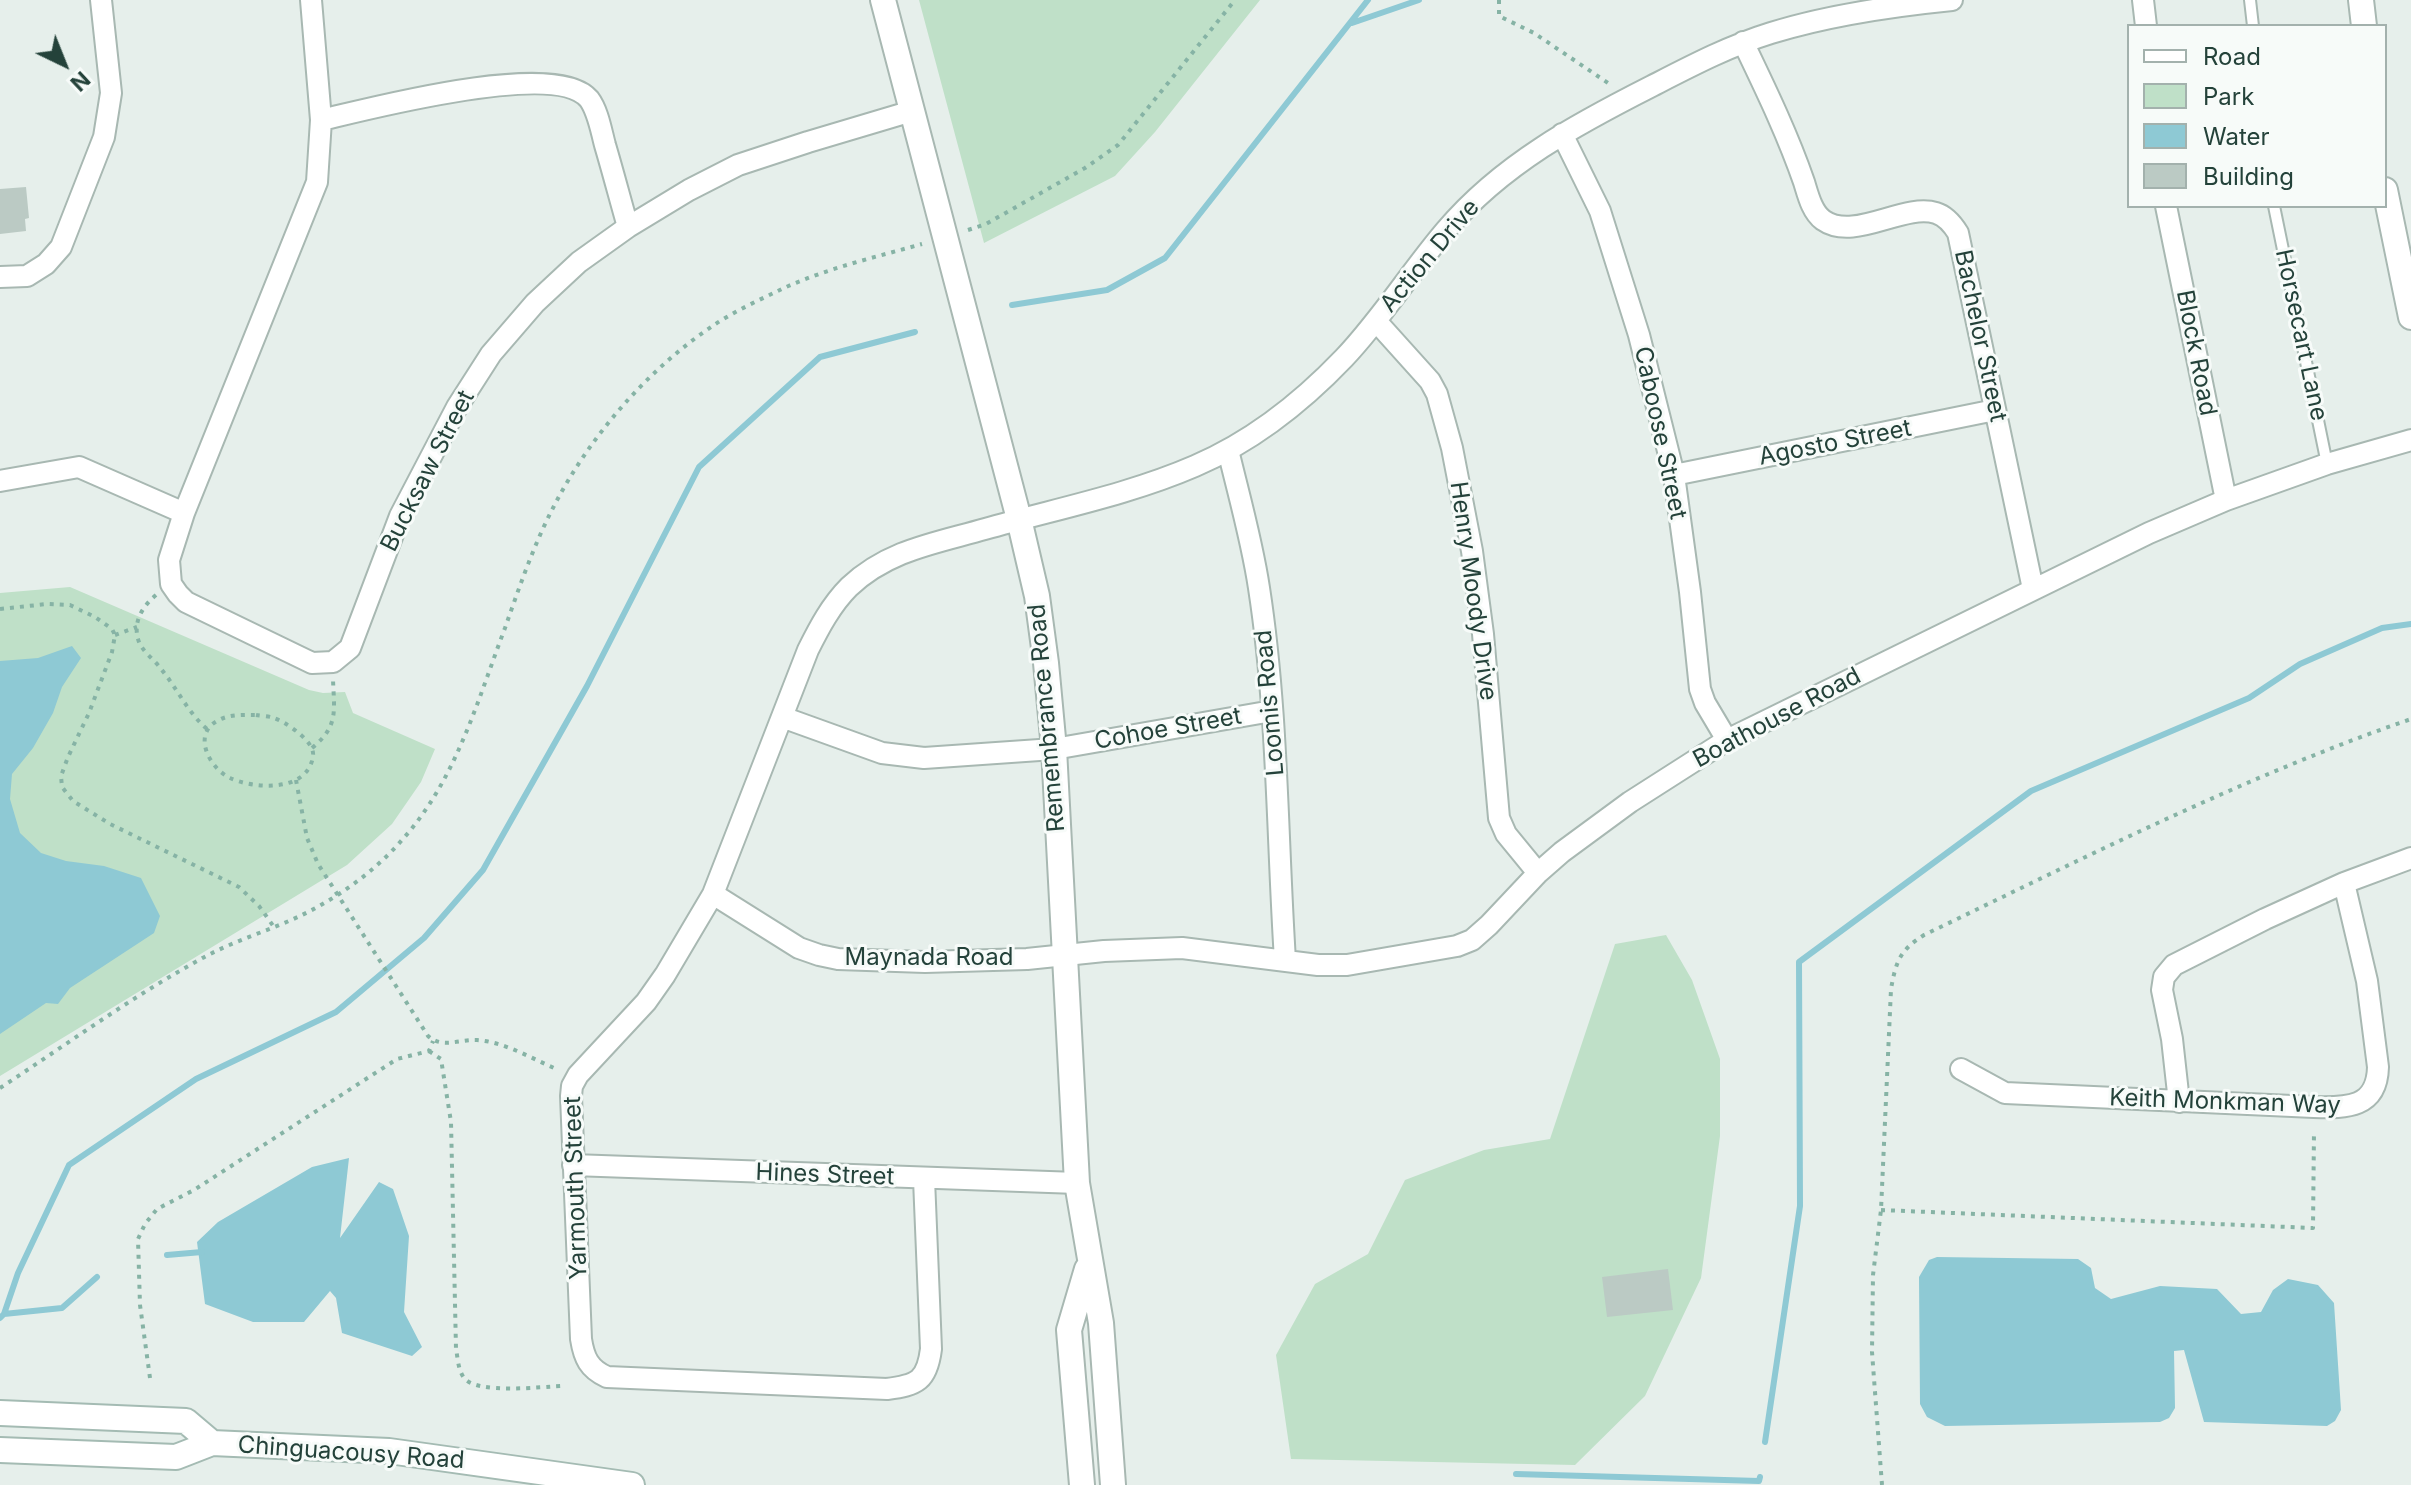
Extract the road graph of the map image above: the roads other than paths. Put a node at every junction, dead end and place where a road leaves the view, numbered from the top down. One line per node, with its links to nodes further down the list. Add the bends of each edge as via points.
1 (101, 0): 20 (street, via 111,93 104,137 61,247 27,276)
2 (311, 0): 13 (street)
3 (883, 0): 12 (street, Remembrance Road)
4 (1952, 0): 11 (street, Action Drive, via 1895,5)
5 (2143, 0): 8 (street)
6 (2250, 0): 9 (lane)
7 (2361, 0): 10 (street)
8 (2146, 24)
9 (2253, 24)
10 (2364, 24)
11 (1743, 42): 14 (street, Action Drive); 23 (street, Bachelor Street, via 1819,218 1847,227 1923,212 1938,213 1951,222 1963,249)
12 (912, 111): 18 (street, Bucksaw Street, via 738,165); 31 (street, Remembrance Road)
13 (321, 120): 18 (street, via 485,87 543,84 578,91 589,99 598,118); 30 (street, via 317,182)
14 (1562, 134): 22 (street, Action Drive, via 1506,173 1447,228); 27 (street, Caboose Street, via 1600,211 1626,286)
15 (2387, 194): 19 (street)
16 (2166, 208): 29 (street, Block Road)
17 (2274, 208): 26 (lane, Horsecart Lane)
18 (628, 227): 30 (street, Bucksaw Street, via 535,303 491,354 400,516 343,656 312,663 186,602 171,584 169,572)
19 (2402, 227): 21 (street)
20 (0, 277)
21 (2411, 317)
22 (1376, 321): 25 (street, Action Drive, via 1312,389); 38 (street, Henry Moody Drive, via 1430,381 1443,412 1472,551 1499,818)
23 (1995, 410): 27 (street, Agosto Street); 32 (street, Bachelor Street)
24 (2411, 440): 26 (street, Boathouse Road)
25 (1228, 450): 31 (street, Action Drive, via 1147,484); 33 (street, Loomis Road, via 1259,586)
26 (2327, 464): 29 (street, Boathouse Road)
27 (1674, 475): 35 (street, Caboose Street, via 1700,689)
28 (0, 481): 30 (street, via 79,467)
29 (2226, 500): 32 (street, Boathouse Road)
30 (184, 513)
31 (1019, 519): 34 (street, Yarmouth Street, via 895,555 848,588 819,628); 36 (street, Remembrance Road, via 1037,596)
32 (2033, 589): 35 (street, Boathouse Road)
33 (1272, 711): 36 (street, Cohoe Street); 42 (street, Loomis Road)
34 (782, 717): 36 (street, Cohoe Street, via 902,757); 40 (street, Yarmouth Street)
35 (1727, 740): 38 (street, Boathouse Road, via 1630,802)
36 (1054, 749): 41 (street, Remembrance Road)
37 (2411, 858): 39 (street)
38 (1538, 873): 42 (street, Boathouse Road, via 1489,925 1457,946 1347,965)
39 (2344, 883): 44 (street, via 2186,958 2164,977); 44 (street, Keith Monkman Way, via 2375,1036 2378,1080 2372,1092 2361,1103 2337,1108)
40 (713, 894): 41 (street, Maynada Road, via 799,948 838,959 925,962); 45 (street, Yarmouth Street, via 659,984 572,1086)
41 (1065, 955): 42 (street, Boathouse Road, via 1182,948); 47 (street, Remembrance Road)
42 (1285, 960)
43 (1961, 1069): 44 (street, Keith Monkman Way, via 2005,1093)
44 (2179, 1102)
45 (573, 1165): 46 (street, Hines Street); 46 (street, Yarmouth Street, via 581,1339 587,1363 596,1372 607,1377 887,1389 921,1379 929,1367)
46 (924, 1179): 47 (street, Hines Street)
47 (1077, 1183): 48 (street, Remembrance Road)
48 (1089, 1262): 53 (street, Remembrance Road, via 1069,1330); 54 (street, Remembrance Road, via 1101,1323)
49 (0, 1413): 50 (street, Chinguacousy Road, via 186,1421)
50 (212, 1443): 51 (street, Chinguacousy Road, via 176,1457); 52 (street, Chinguacousy Road, via 389,1451)
51 (0, 1450)
52 (632, 1485)
53 (1082, 1485)
54 (1113, 1485)

